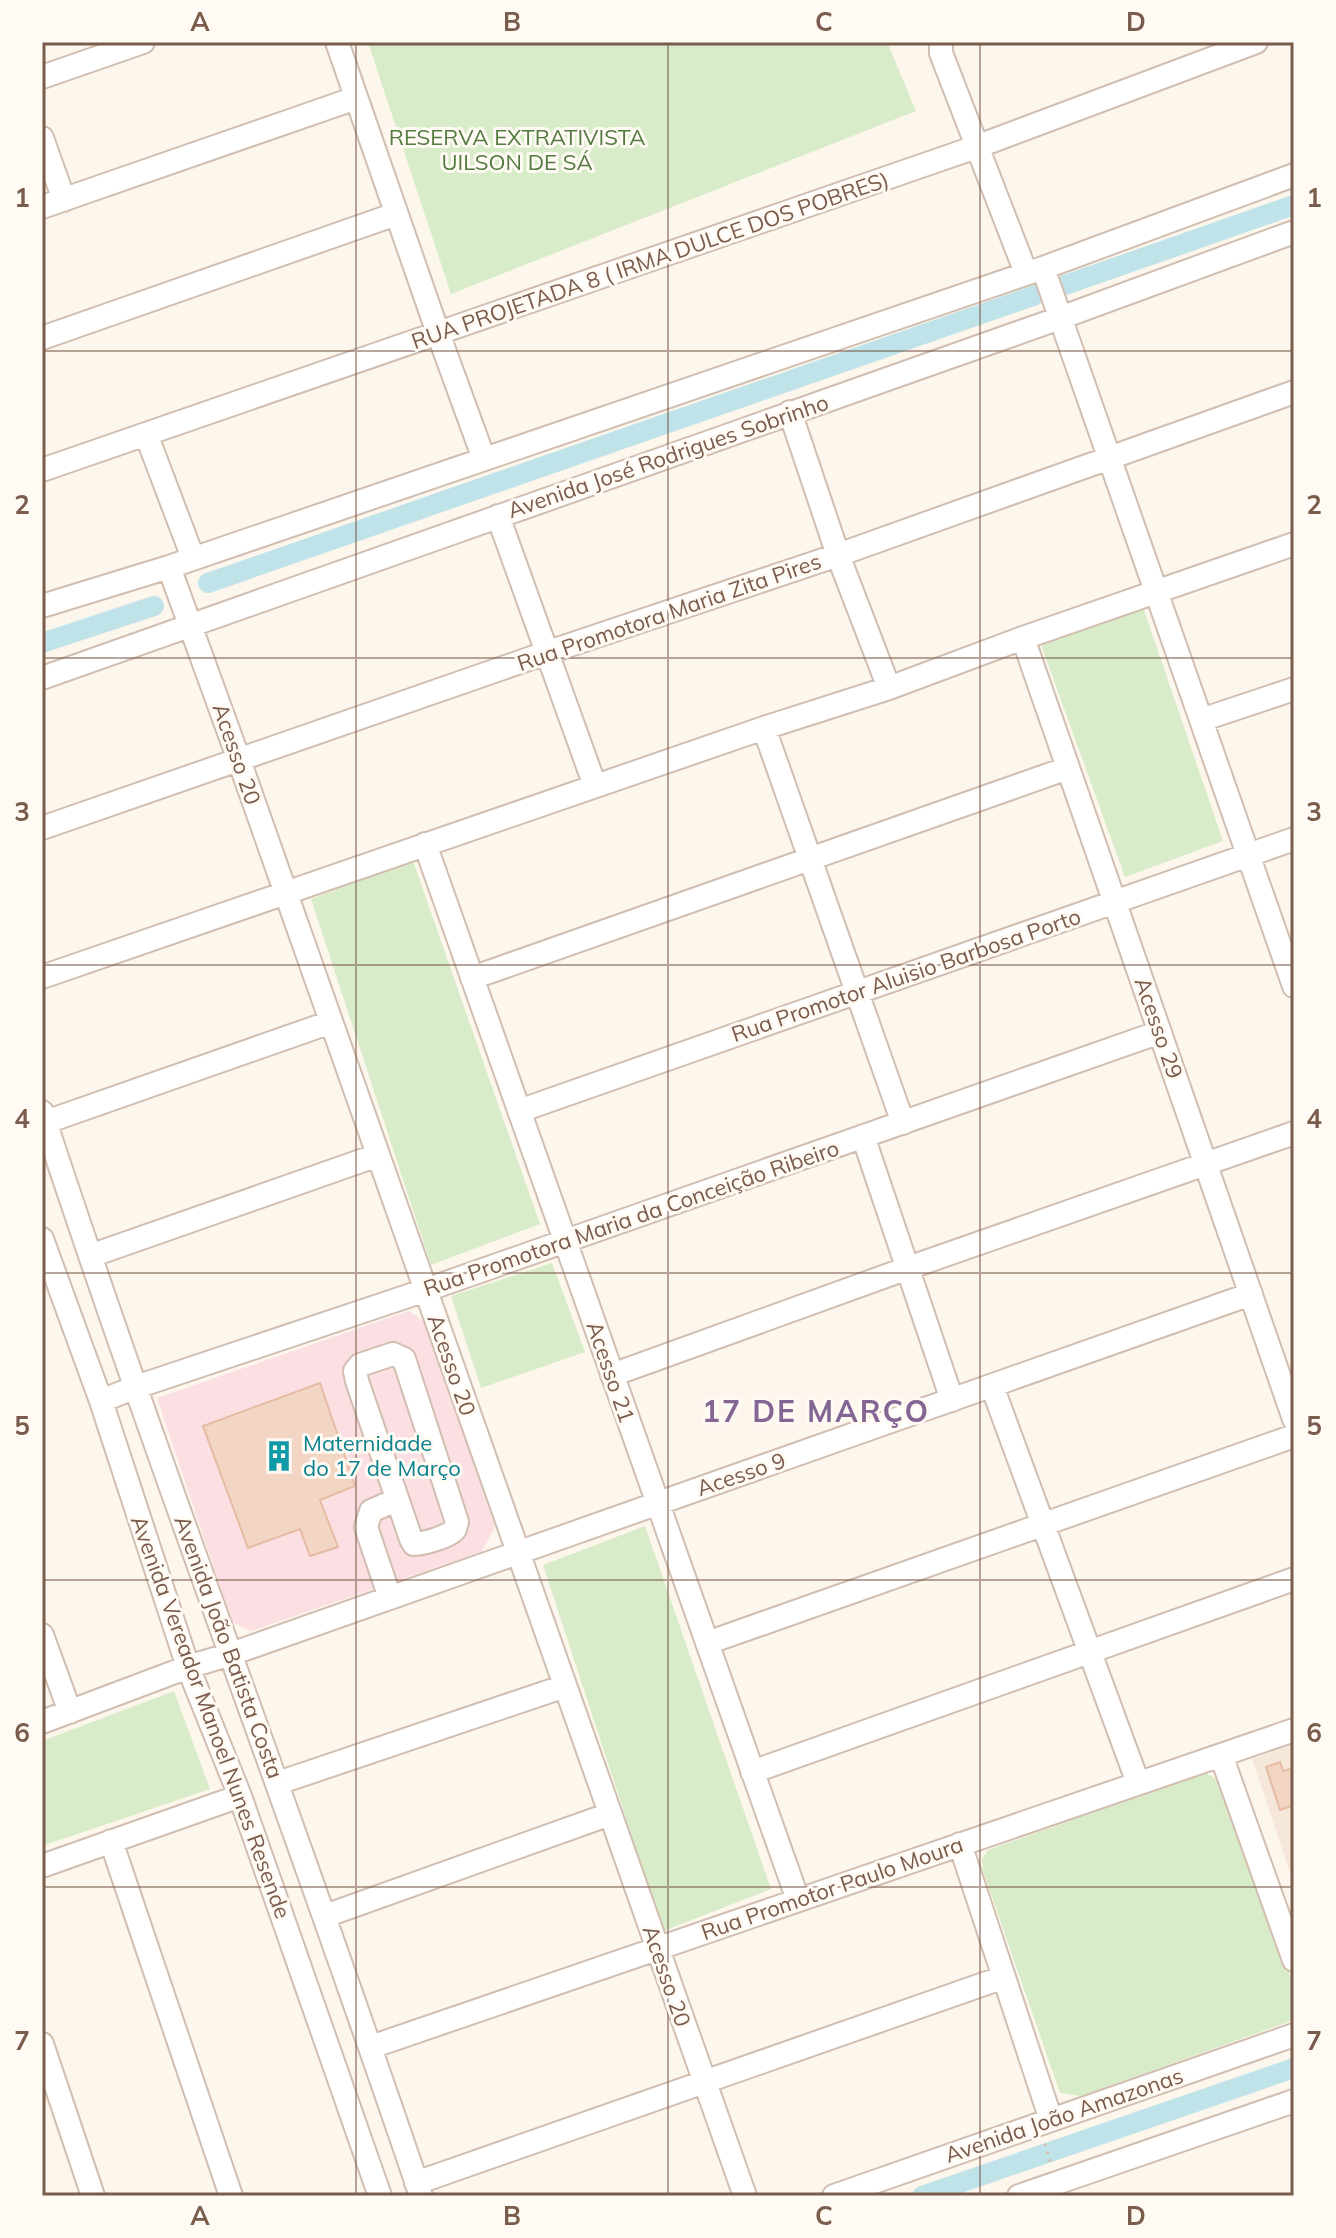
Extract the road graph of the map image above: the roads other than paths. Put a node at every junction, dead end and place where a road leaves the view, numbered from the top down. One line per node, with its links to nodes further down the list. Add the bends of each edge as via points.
1 (143, 42): 5 (street)
2 (337, 42): 6 (street)
3 (941, 42): 8 (street)
4 (1256, 42): 8 (street, RUA PROJETADA 8 ( IRMA DULCE DOS POBRES))
5 (42, 77)
6 (356, 98): 10 (street); 12 (street)
7 (42, 138): 10 (street)
8 (976, 147): 14 (street); 16 (street, RUA PROJETADA 8 ( IRMA DULCE DOS POBRES))
9 (1294, 175): 14 (street)
10 (64, 200): 11 (street)
11 (42, 207)
12 (396, 214): 16 (street); 17 (street)
13 (1294, 232): 15 (street, Avenida José Rodrigues Sobrinho)
14 (1034, 270): 15 (street); 22 (street)
15 (1060, 318): 19 (street, Avenida José Rodrigues Sobrinho); 21 (street)
16 (438, 333): 20 (street, RUA PROJETADA 8 ( IRMA DULCE DOS POBRES)); 22 (street)
17 (42, 338)
18 (1294, 392): 21 (street, Rua Promotora Maria Zita Pires)
19 (790, 412): 24 (street, Avenida José Rodrigues Sobrinho); 26 (street)
20 (146, 434): 23 (street, RUA PROJETADA 8 ( IRMA DULCE DOS POBRES)); 27 (street)
21 (1109, 457): 26 (street, Rua Promotora Maria Zita Pires); 29 (street)
22 (484, 459): 27 (street)
23 (42, 470)
24 (498, 516): 31 (street, Avenida José Rodrigues Sobrinho); 33 (street)
25 (1294, 544): 29 (street)
26 (838, 555): 33 (street, Rua Promotora Maria Zita Pires); 35 (street)
27 (193, 558): 28 (street)
28 (169, 567): 30 (street); 31 (street, Acesso 20)
29 (1156, 592): 32 (street); 37 (street)
30 (42, 606)
31 (191, 625): 34 (street, Avenida José Rodrigues Sobrinho); 39 (street, Acesso 20)
32 (1023, 638): 35 (street); 40 (street, Acesso 29)
33 (546, 653): 39 (street, Rua Promotora Maria Zita Pires); 41 (street)
34 (42, 678)
35 (889, 688): 38 (street)
36 (1294, 689): 37 (street)
37 (1201, 720): 45 (street)
38 (764, 728): 41 (street); 46 (street)
39 (239, 760): 42 (street, Rua Promotora Maria Zita Pires); 47 (street, Acesso 20)
40 (1068, 768): 46 (street); 48 (street, Acesso 29)
41 (595, 786): 44 (street)
42 (42, 828)
43 (1294, 839): 45 (street, Rua Promotor Aluisio Barbosa Porto)
44 (425, 844): 47 (street); 50 (street, Acesso 21)
45 (1248, 855): 48 (street, Rua Promotor Aluisio Barbosa Porto); 51 (street)
46 (810, 859): 50 (street); 52 (street)
47 (285, 891): 49 (street); 53 (street, Acesso 20)
48 (1115, 901): 52 (street, Rua Promotor Aluisio Barbosa Porto); 54 (street, Acesso 29)
49 (42, 977)
50 (472, 978): 55 (street, Acesso 21)
51 (1294, 984)
52 (857, 992): 55 (street, Rua Promotor Aluisio Barbosa Porto); 57 (street)
53 (331, 1022): 56 (street); 60 (street, Acesso 20)
54 (1160, 1032): 57 (street, Rua Promotora Maria da Conceição Ribeiro); 61 (street, Acesso 29)
55 (519, 1111): 63 (street, Acesso 21)
56 (44, 1117): 64 (street, Avenida João Batista Costa)
57 (903, 1123): 59 (street, Rua Promotora Maria da Conceição Ribeiro)
58 (1294, 1133): 61 (street)
59 (863, 1136): 63 (street, Rua Promotora Maria da Conceição Ribeiro); 65 (street)
60 (378, 1155): 64 (street); 66 (street, Acesso 20)
61 (1206, 1164): 65 (street); 67 (street, Acesso 29)
62 (42, 1239): 72 (street, Avenida Vereador Manoel Nunes Resende)
63 (565, 1241): 66 (street, Rua Promotora Maria da Conceição Ribeiro); 68 (street, Acesso 21)
64 (90, 1256): 70 (street, Avenida João Batista Costa)
65 (908, 1268): 68 (street); 71 (street)
66 (426, 1290): 70 (street, Rua Promotora Maria da Conceição Ribeiro); 78 (street, Acesso 20)
67 (1251, 1294): 69 (street, Acesso 9); 73 (street, Acesso 29)
68 (612, 1375): 76 (street, Acesso 21)
69 (992, 1386): 71 (street, Acesso 9); 77 (street)
70 (136, 1387): 72 (street, Rua Promotora Maria da Conceição Ribeiro); 84 (street, Avenida João Batista Costa)
71 (952, 1400): 76 (street, Acesso 9)
72 (101, 1401): 85 (street, Avenida Vereador Manoel Nunes Resende)
73 (1294, 1419)
74 (1294, 1436): 77 (street)
75 (396, 1500): 75 (street, via 414,1544 456,1528 404,1359 393,1354 355,1371); 80 (street, via 371,1511 366,1527)
76 (658, 1504): 78 (street, Acesso 9); 82 (street, Acesso 21)
77 (1043, 1524): 82 (street); 83 (street)
78 (518, 1553): 80 (street, Acesso 9); 86 (street, Acesso 20)
79 (1294, 1579): 83 (street)
80 (390, 1598): 84 (street, Acesso 9)
81 (42, 1635): 87 (street)
82 (707, 1643): 91 (street, Acesso 21)
83 (1089, 1651): 91 (street); 93 (street)
84 (231, 1654): 85 (street, Acesso 9); 92 (street, Avenida João Batista Costa)
85 (188, 1667): 87 (street, Acesso 9); 94 (street, Avenida Vereador Manoel Nunes Resende)
86 (565, 1686): 92 (street); 95 (street, Acesso 20)
87 (70, 1712): 88 (street, Acesso 9)
88 (42, 1722)
89 (1294, 1730): 90 (street, Rua Promotor Paulo Moura)
90 (1221, 1755): 93 (street, Rua Promotor Paulo Moura); 102 (street)
91 (752, 1772): 99 (street, Acesso 21)
92 (278, 1783): 100 (street, Avenida João Batista Costa)
93 (1138, 1783): 97 (street, Rua Promotor Paulo Moura)
94 (240, 1796): 96 (street); 114 (street, Avenida Vereador Manoel Nunes Resende)
95 (610, 1814): 100 (street); 101 (street, Acesso 20)
96 (111, 1841): 98 (street); 113 (street)
97 (960, 1844): 99 (street, Rua Promotor Paulo Moura); 103 (street)
98 (42, 1866)
99 (798, 1900): 101 (street, Rua Promotor Paulo Moura)
100 (325, 1916): 106 (street, Avenida João Batista Costa)
101 (658, 1948): 106 (street, Rua Promotor Paulo Moura); 107 (street, Acesso 20)
102 (1294, 1960)
103 (1004, 1977): 107 (street); 109 (street)
104 (1294, 2035): 109 (street, Avenida João Amazonas)
105 (42, 2044): 112 (street)
106 (371, 2047): 111 (street, Avenida João Batista Costa)
107 (705, 2082): 111 (street); 115 (street, Acesso 20)
108 (1294, 2101): 110 (street)
109 (1046, 2128): 116 (street, Avenida João Amazonas)
110 (1066, 2181): 117 (street)
111 (418, 2190)
112 (93, 2196)
113 (231, 2196)
114 (380, 2196)
115 (745, 2196)
116 (834, 2196)
117 (1019, 2196)

